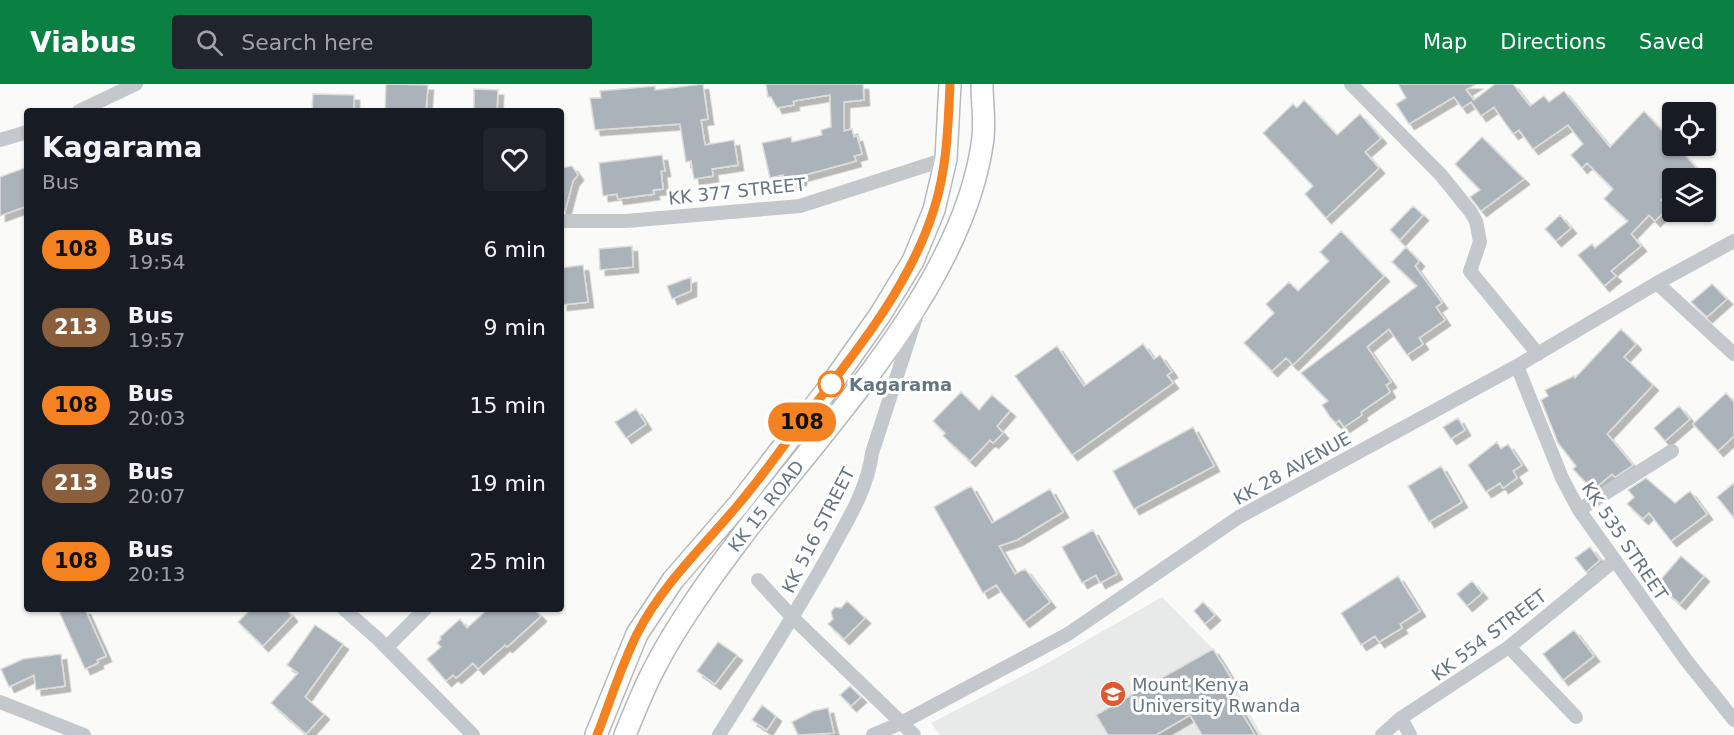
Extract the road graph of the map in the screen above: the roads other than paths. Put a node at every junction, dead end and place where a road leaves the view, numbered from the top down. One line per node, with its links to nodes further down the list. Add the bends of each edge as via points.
1 (136, 84): 5 (street)
2 (950, 84): 8 (highway, KK 15 ROAD)
3 (982, 84): 12 (highway, KK 15 ROAD, via 983,136 974,183 963,220)
4 (1351, 84): 13 (street, via 1441,175 1470,211 1479,242 1470,271)
5 (85, 108)
6 (24, 133): 7 (street)
7 (0, 140)
8 (946, 159): 9 (street, KK 377 STREET, via 800,206 626,221); 32 (highway, KK 15 ROAD, via 934,210 913,261 880,315 739,504 673,580 637,634)
9 (564, 221)
10 (1734, 241): 11 (street, KK 28 AVENUE)
11 (1657, 283): 13 (street, KK 28 AVENUE); 14 (street)
12 (924, 292): 22 (street, KK 516 STREET, via 872,453 869,476); 33 (highway, KK 15 ROAD, via 886,350 738,541 687,614 654,668)
13 (1539, 354): 15 (street, KK 28 AVENUE)
14 (1734, 354)
15 (1517, 366): 17 (street, KK 535 STREET); 29 (street, KK 28 AVENUE, via 1239,517 1068,634)
16 (1672, 451): 17 (street)
17 (1579, 510): 18 (street, KK 535 STREET)
18 (1615, 560): 24 (street, KK 554 STREET); 28 (street, KK 535 STREET)
19 (758, 580): 22 (street)
20 (347, 612): 23 (street)
21 (422, 612): 23 (street)
22 (793, 618): 29 (street); 34 (street, KK 516 STREET)
23 (387, 647): 31 (street)
24 (1509, 647): 26 (street); 27 (street, KK 554 STREET)
25 (0, 702): 30 (street)
26 (1576, 717)
27 (1401, 718): 37 (street, KK 554 STREET); 38 (street)
28 (1734, 720)
29 (901, 723): 35 (street, KK 28 AVENUE); 36 (street)
30 (84, 735)
31 (473, 735)
32 (597, 735)
33 (625, 735)
34 (719, 735)
35 (873, 735)
36 (914, 735)
37 (1382, 735)
38 (1410, 735)

